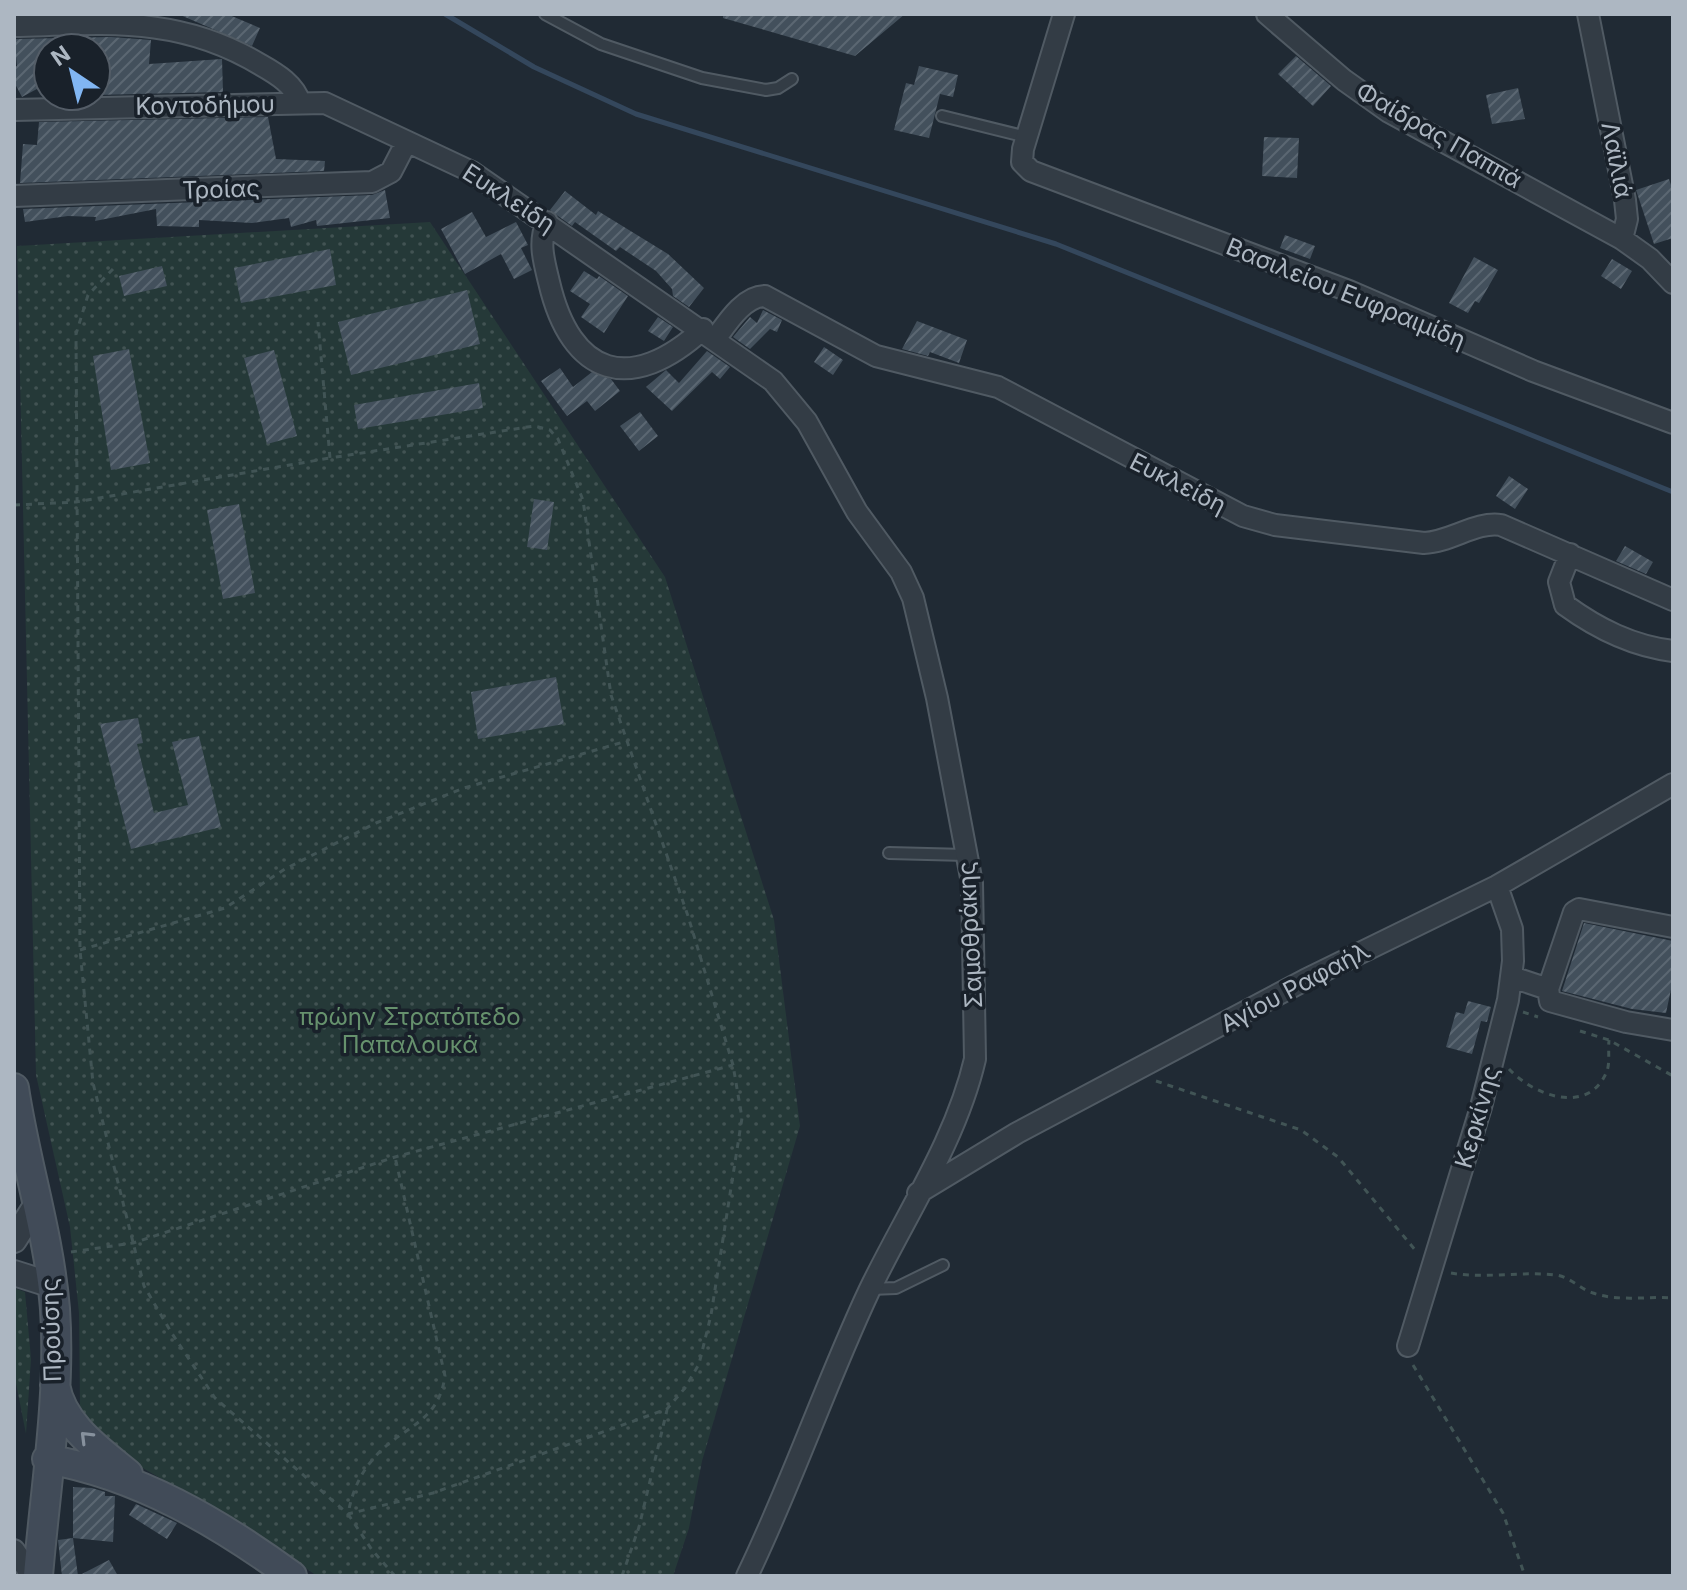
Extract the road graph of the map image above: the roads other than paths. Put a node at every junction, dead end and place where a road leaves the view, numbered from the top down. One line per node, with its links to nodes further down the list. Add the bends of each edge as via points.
1 (545, 14): 6 (lane, via 601,44 702,78 766,90)
2 (1064, 14): 10 (street)
3 (1267, 14): 14 (street, Φαίδρας Παππά, via 1389,112)
4 (1588, 14): 14 (street, Λαϊλιά, via 1625,200)
5 (14, 26): 7 (street, via 146,25 190,32 269,70 291,87)
6 (792, 79)
7 (300, 103): 8 (street, Κοντοδήμου); 11 (street, Ευκλείδη, via 340,107)
8 (14, 110)
9 (942, 116): 10 (lane)
10 (1027, 137): 17 (street, Βασιλείου Ευφραιμίδη, via 1022,160 1031,171 1349,291 1533,371)
11 (406, 143): 12 (street, Τροίας, via 391,172 372,182); 13 (street, Ευκλείδη, via 472,172)
12 (14, 196)
13 (547, 222): 16 (street, Ευκλείδη); 16 (street, via 541,243 551,291 566,333 580,351 613,367 632,369)
14 (1622, 239): 15 (street)
15 (1673, 283)
16 (709, 334): 18 (street, Ευκλείδη, via 743,305 765,296 876,356 998,387 1218,504 1265,523 1424,543 1448,541 1496,524); 23 (street, Σαμοθράκης, via 787,394 910,589)
17 (1673, 423)
18 (1570, 554): 19 (street, Ευκλείδη); 20 (street, via 1559,582 1565,605 1595,626 1647,648)
19 (1673, 600)
20 (1673, 651)
21 (1673, 784): 24 (street, Αγίου Ραφαήλ)
22 (889, 853): 23 (lane)
23 (966, 855): 30 (street, Σαμοθράκης, via 973,901 975,1059)
24 (1497, 886): 26 (street, Κερκίνης, via 1512,929); 31 (street, Αγίου Ραφαήλ, via 1305,980 1017,1133)
25 (1673, 927): 27 (street, via 1579,909)
26 (1512, 977): 27 (street); 39 (street, Κερκίνης, via 1495,1055)
27 (1548, 989): 28 (street, via 1550,1001)
28 (1673, 1030)
29 (14, 1088): 33 (main road, Προύσης)
30 (944, 1143): 31 (street); 32 (street, Σαμοθράκης)
31 (967, 1165): 32 (street, Αγίου Ραφαήλ)
32 (918, 1193): 38 (street, Σαμοθράκης)
33 (37, 1204): 34 (street); 37 (main road, Προύσης)
34 (14, 1240)
35 (943, 1265): 38 (lane, via 896,1288)
36 (14, 1273): 37 (street)
37 (52, 1285): 40 (main road, Προύσης)
38 (870, 1289): 46 (street, Σαμοθράκης)
39 (1408, 1346)
40 (54, 1380): 41 (main road, Προύσης); 42 (main road, one-way to 40, via 75,1425 62,1407)
41 (47, 1459): 42 (main road); 44 (main road, Προύσης)
42 (136, 1482): 45 (main road, via 248,1544)
43 (14, 1550): 44 (street)
44 (35, 1576)
45 (292, 1576)
46 (747, 1576)

